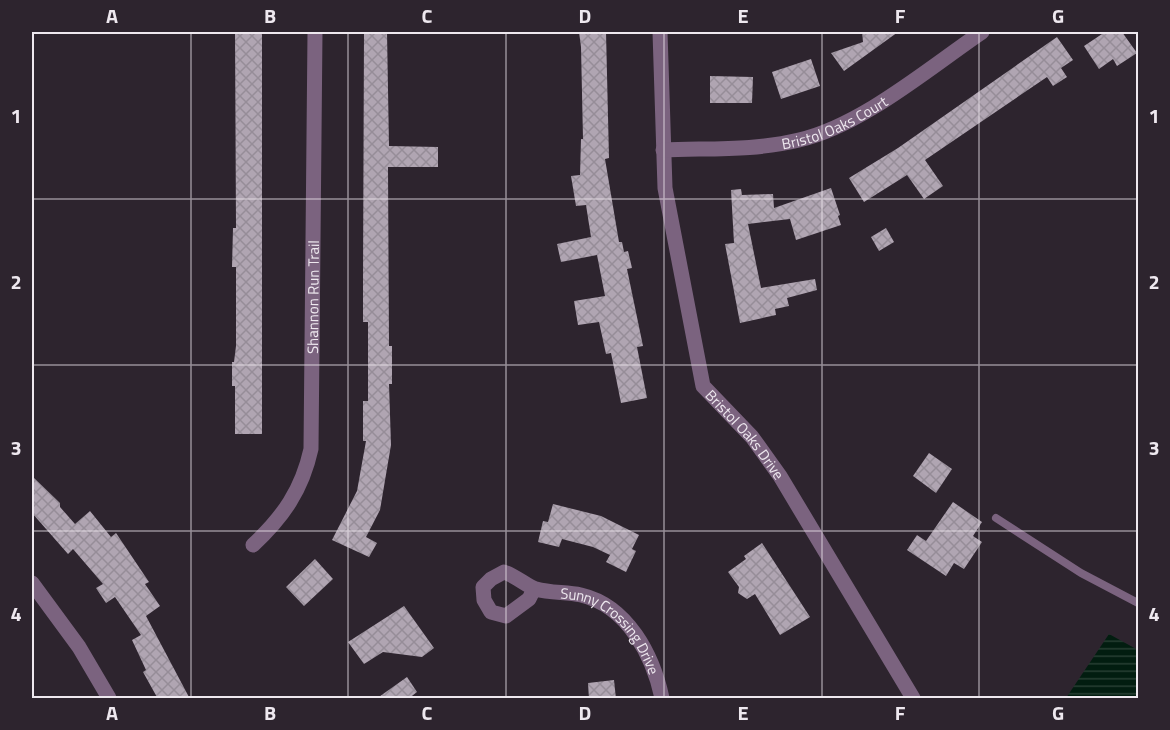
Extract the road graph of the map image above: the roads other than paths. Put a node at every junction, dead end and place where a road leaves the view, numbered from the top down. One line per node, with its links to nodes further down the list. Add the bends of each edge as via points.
1 (315, 32): 6 (street, Shannon Run Trail, via 311,449 294,499)
2 (660, 32): 4 (street, Bristol Oaks Drive)
3 (982, 32): 4 (street, Bristol Oaks Court, via 870,108 822,134 768,146)
4 (663, 150): 12 (street, Bristol Oaks Drive, via 665,188 703,386 752,437 780,476)
5 (996, 518): 9 (lane, via 1081,573)
6 (253, 545)
7 (32, 583): 10 (street)
8 (534, 589): 11 (street, Sunny Crossing Drive, via 584,596 622,618 647,652)
9 (1138, 603)
10 (110, 699)
11 (662, 699)
12 (913, 699)

